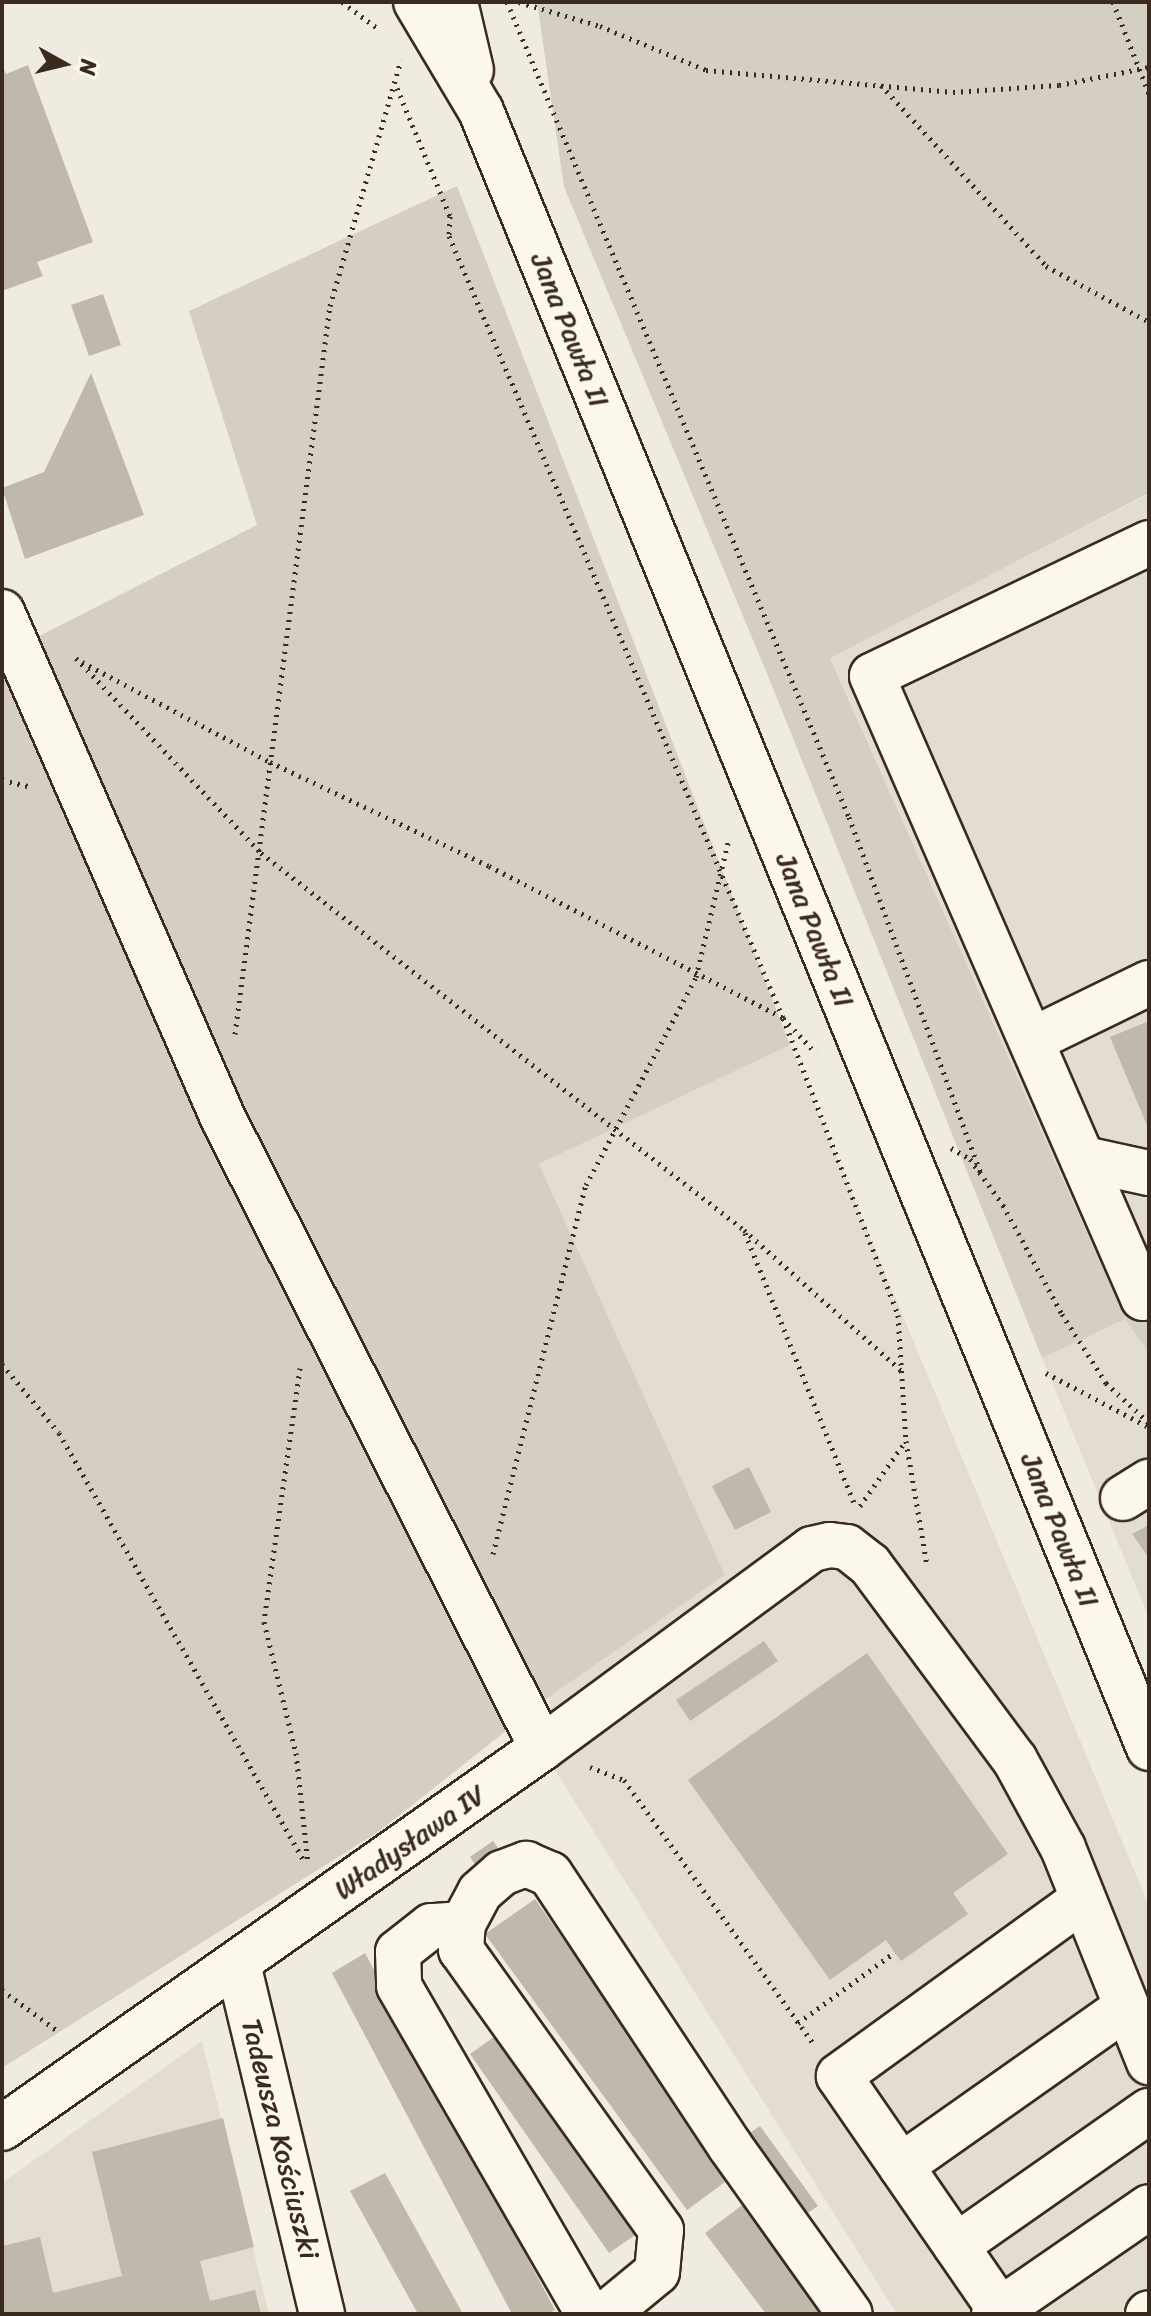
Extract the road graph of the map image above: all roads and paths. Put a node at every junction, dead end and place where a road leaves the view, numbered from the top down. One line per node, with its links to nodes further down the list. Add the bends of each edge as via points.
1 (342, 2): 7 (path)
2 (416, 2): 14 (street, Jana Pawła II)
3 (455, 2): 14 (street, Jana Pawła II)
4 (507, 2): 33 (path, via 843,803)
5 (519, 2): 11 (path, via 600,26 706,70)
6 (1113, 2): 10 (path)
7 (391, 38)
8 (403, 47): 12 (path)
9 (1149, 67): 10 (path)
10 (1140, 70): 11 (path, via 1059,85 953,92); 13 (path)
11 (880, 84): 15 (path, via 1046,266)
12 (397, 88): 19 (path, via 330,306); 22 (path, via 450,216 449,236)
13 (1149, 94)
14 (481, 111): 45 (street, Jana Pawła II)
15 (1149, 322)
16 (1149, 543): 27 (street, via 872,676)
17 (5, 620): 18 (path); 36 (street, via 191,1046)
18 (76, 658): 19 (path); 21 (path)
19 (270, 762): 21 (path); 23 (path, via 489,866)
20 (730, 835): 22 (path)
21 (261, 853): 26 (path); 29 (path)
22 (722, 877): 23 (path); 25 (path)
23 (696, 977): 25 (path); 29 (path)
24 (1149, 983): 27 (street)
25 (783, 1018): 28 (path); 38 (path, via 898,1315)
26 (234, 1040)
27 (1032, 1040): 31 (street)
28 (816, 1053)
29 (613, 1126): 34 (path); 43 (path, via 586,1185 518,1470)
30 (945, 1144): 33 (path, via 970,1159)
31 (1084, 1159): 32 (street); 35 (street, via 1143,1298)
32 (1149, 1173)
33 (982, 1176): 40 (path, via 1106,1383)
34 (744, 1230): 38 (path); 41 (path, via 857,1510)
35 (1149, 1295)
36 (314, 1305): 37 (path, via 294,1398 264,1622 296,1753 309,1871 59,1433); 43 (street)
37 (2, 1364)
38 (903, 1372): 41 (path)
39 (1046, 1373): 40 (path)
40 (1149, 1425)
41 (906, 1441): 42 (path)
42 (928, 1573)
43 (474, 1616): 44 (street)
44 (542, 1748): 46 (street, Władysława IV, via 807,1541 847,1547 887,1587 1015,1760 1063,1848); 49 (street, Władysława IV); 52 (path, via 624,1780)
45 (1149, 1748)
46 (1082, 1900): 51 (street); 55 (street)
47 (463, 1924): 63 (street, via 431,1926 398,1952 399,1986); 64 (street, via 461,1950 661,2230 657,2272); 65 (street, via 480,1892 502,1873 526,1864 550,1874 730,2146)
48 (895, 1952): 52 (path)
49 (238, 1964): 57 (street, Władysława IV); 62 (street, Tadeusza Kościuszki)
50 (2, 1990): 53 (path)
51 (1126, 2007): 54 (street); 58 (street)
52 (798, 2023): 55 (path)
53 (59, 2032)
54 (1149, 2062)
55 (839, 2076): 58 (street)
56 (1149, 2111): 60 (street)
57 (2, 2128)
58 (901, 2166): 60 (street)
59 (1149, 2207): 61 (street)
60 (956, 2246): 61 (street)
61 (999, 2313)
62 (322, 2314)
63 (588, 2314)
64 (606, 2314)
65 (850, 2314)

